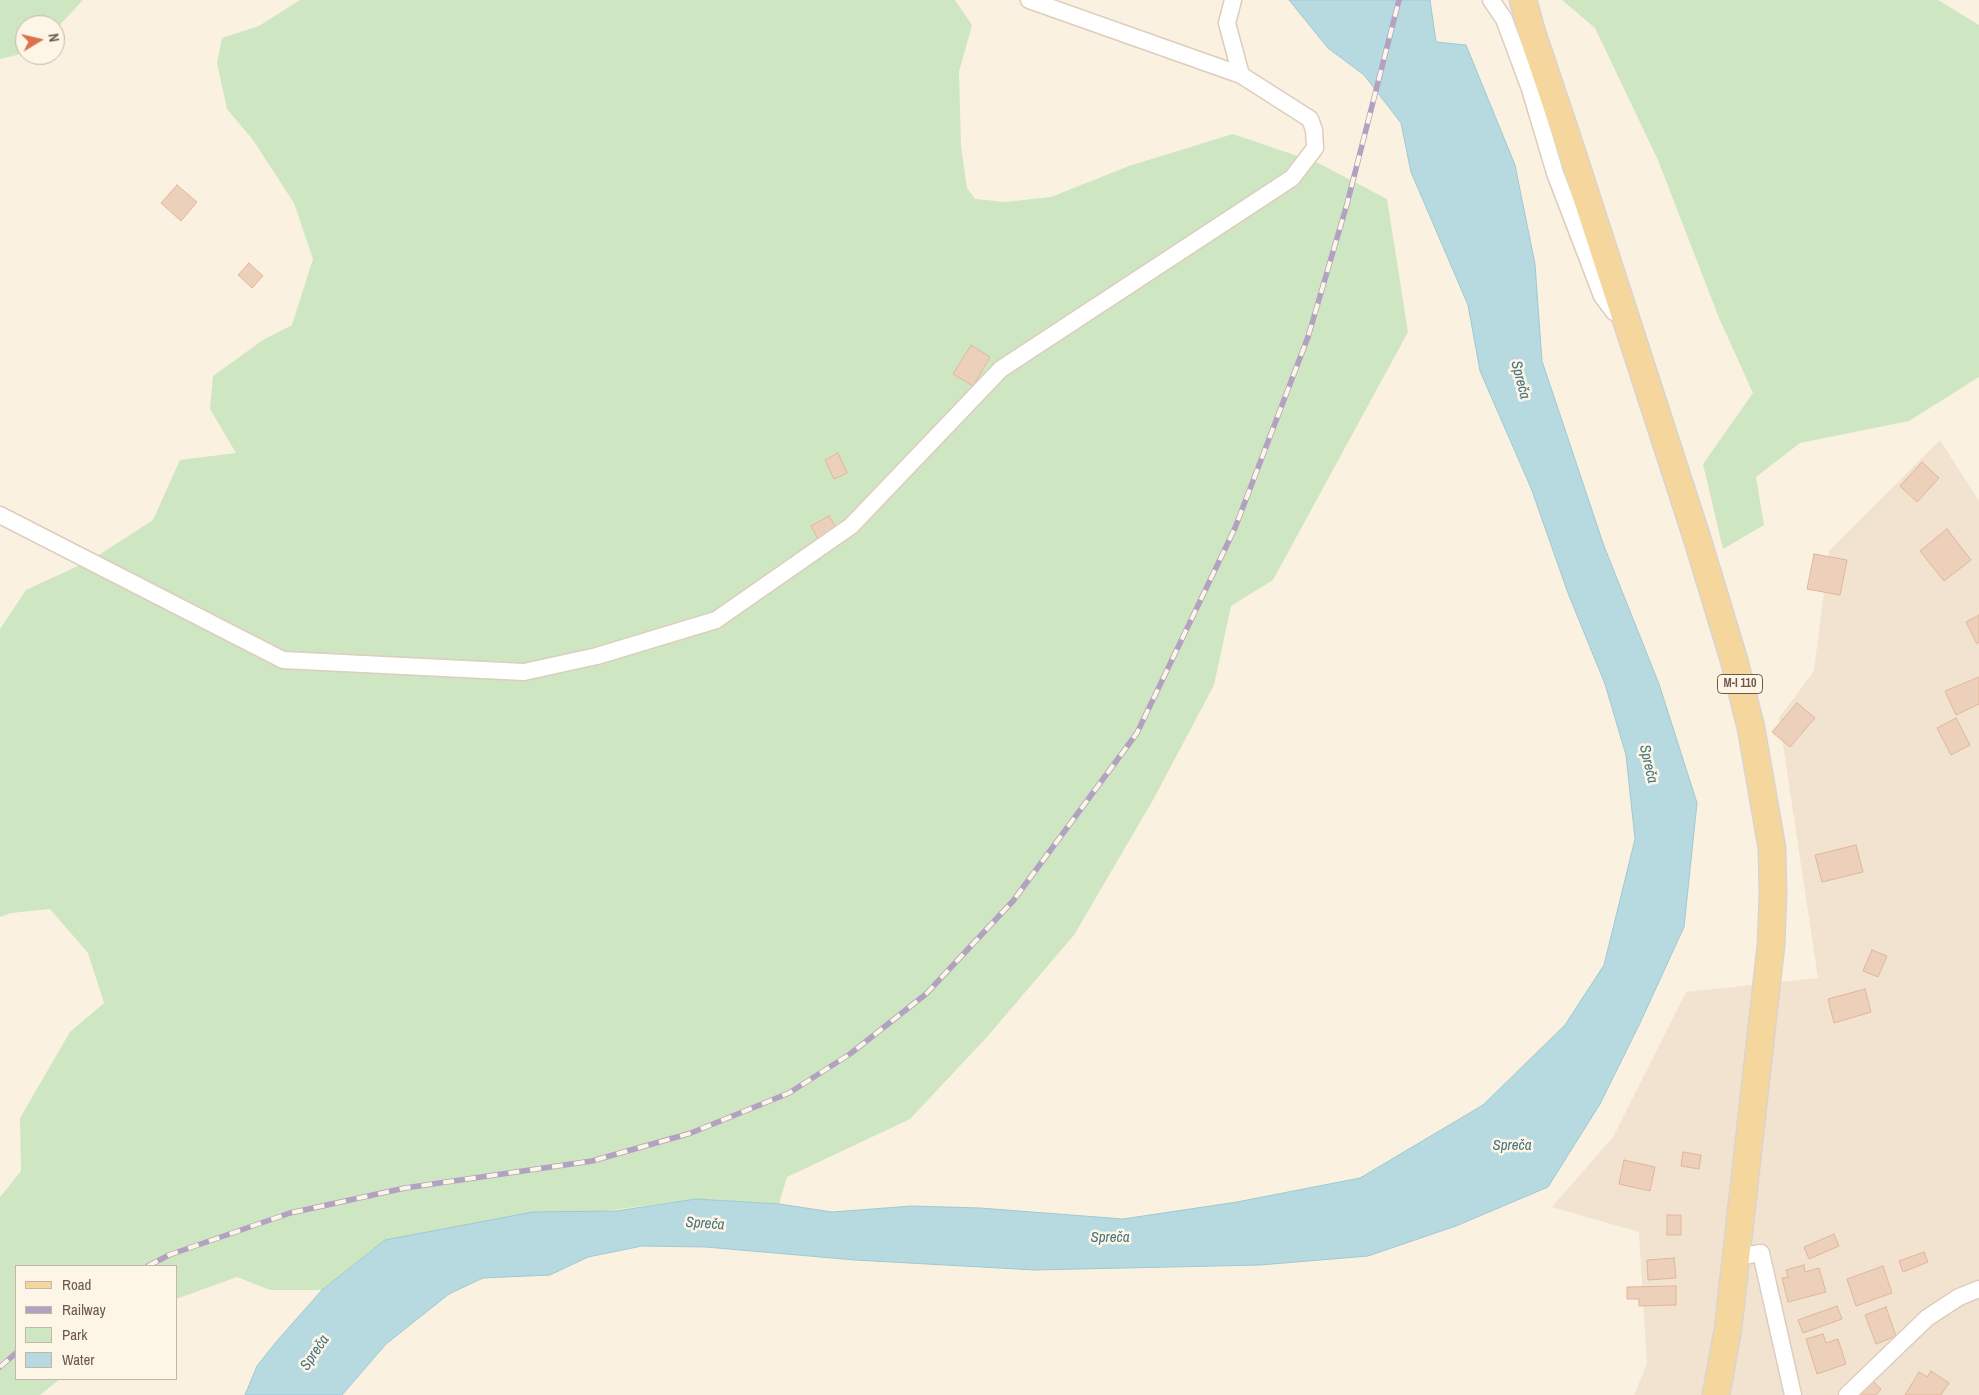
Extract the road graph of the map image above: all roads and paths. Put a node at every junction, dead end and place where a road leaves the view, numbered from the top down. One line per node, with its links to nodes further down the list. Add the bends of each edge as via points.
1 (1029, 0): 5 (street)
2 (1233, 0): 5 (street, via 1227,23)
3 (1491, 0): 6 (street, via 1504,19 1530,89 1555,173 1602,296 1614,312)
4 (1523, 0): 6 (main road, M-I 110)
5 (1241, 75): 7 (street, via 1310,119 1315,148 1292,178 1001,369 851,526 716,620 597,656 524,672 283,660)
6 (1624, 314): 8 (main road, M-I 110, via 1734,660 1751,728 1772,848 1771,946)
7 (0, 515)
8 (1736, 1257): 10 (main road, M-I 110); 11 (street, via 1761,1254)
9 (1979, 1289): 12 (street, via 1959,1297 1927,1318)
10 (1716, 1395)
11 (1793, 1395)
12 (1847, 1395)

